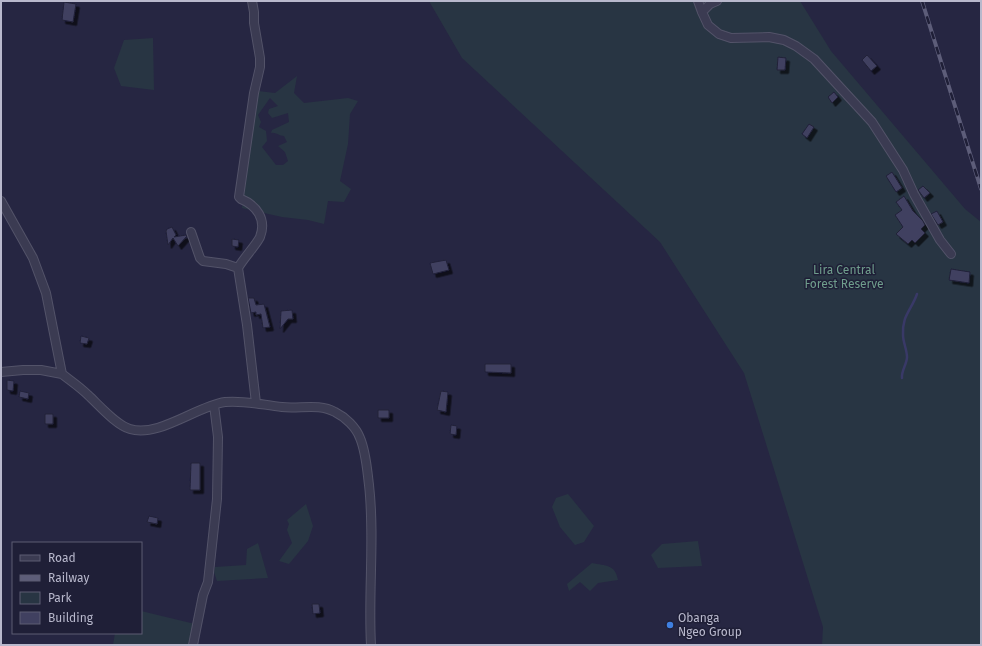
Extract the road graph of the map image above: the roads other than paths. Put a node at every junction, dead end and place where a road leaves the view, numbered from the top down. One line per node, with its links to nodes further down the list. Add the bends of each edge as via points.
1 (252, 1): 8 (street, via 260,67 240,197 256,209 261,217 262,227 260,237)
2 (698, 1): 4 (street)
3 (711, 2): 4 (street)
4 (702, 12): 7 (street, via 708,24 719,34 731,38 784,40 814,59 872,122 903,170 940,240)
5 (1, 201): 10 (street, via 33,258 43,286)
6 (191, 232): 8 (street, via 203,261)
7 (951, 254)
8 (238, 268): 11 (street)
9 (1, 372): 10 (street, via 41,370)
10 (62, 374): 12 (street, via 128,429 141,431 157,428)
11 (256, 403): 12 (street, via 225,402); 14 (street, via 282,407 327,408 349,422 360,438 367,466 372,527 369,610)
12 (214, 405): 13 (street, via 218,437 217,499 208,582)
13 (193, 645)
14 (371, 645)

